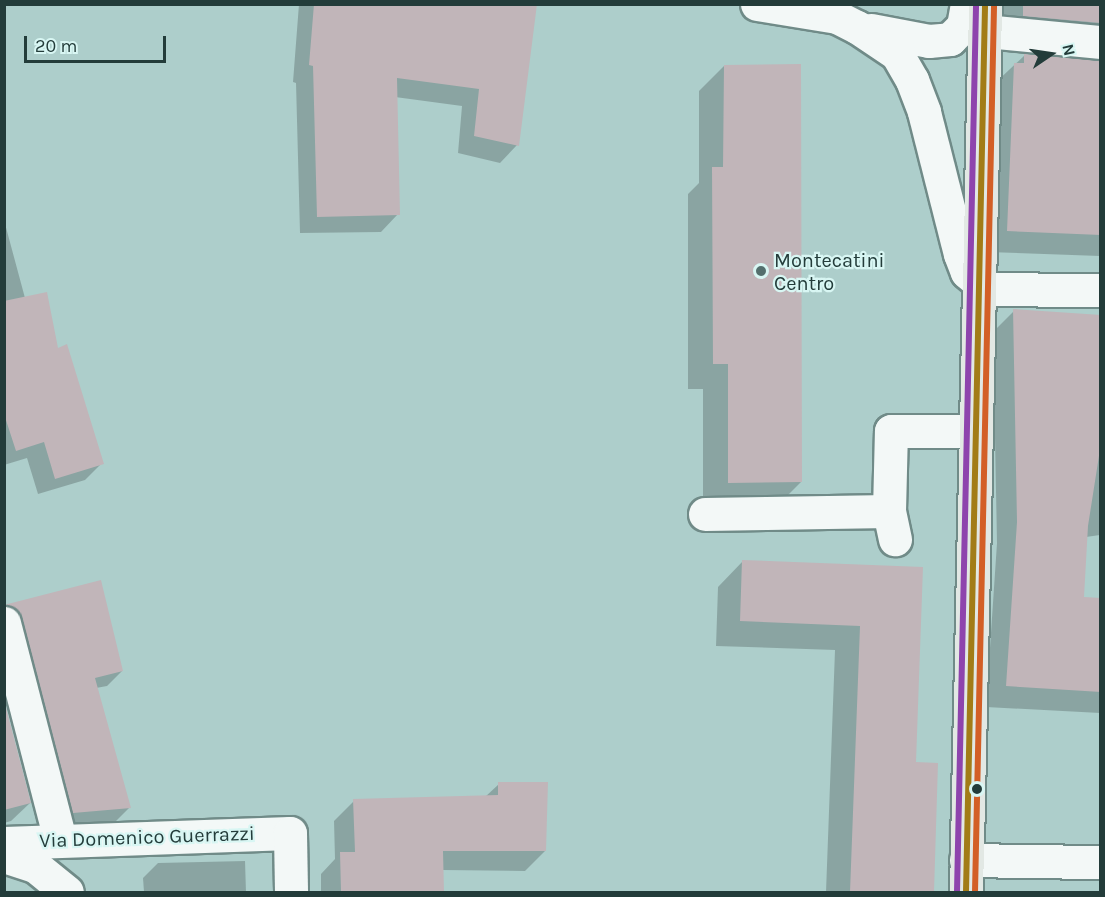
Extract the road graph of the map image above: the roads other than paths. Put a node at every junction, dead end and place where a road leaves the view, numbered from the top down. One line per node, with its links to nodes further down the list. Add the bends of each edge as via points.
1 (757, 4): 3 (street, via 837,18)
2 (979, 13): 3 (street, via 950,39 929,41); 4 (street); 5 (main road)
3 (858, 27): 5 (street, via 897,54 912,80 924,112 960,254 967,272)
4 (1101, 42)
5 (979, 285): 6 (street); 7 (main road)
6 (1101, 290)
7 (976, 430): 8 (street, via 891,431 892,525); 13 (main road)
8 (705, 514)
9 (4, 623): 10 (street)
10 (60, 839): 11 (street, Via Domenico Guerrazzi); 16 (street, Via Domenico Guerrazzi, via 290,833)
11 (4, 843)
12 (4, 856): 15 (street, via 35,866)
13 (966, 860): 14 (street); 17 (main road)
14 (1101, 862)
15 (67, 892)
16 (291, 892)
17 (966, 892)

